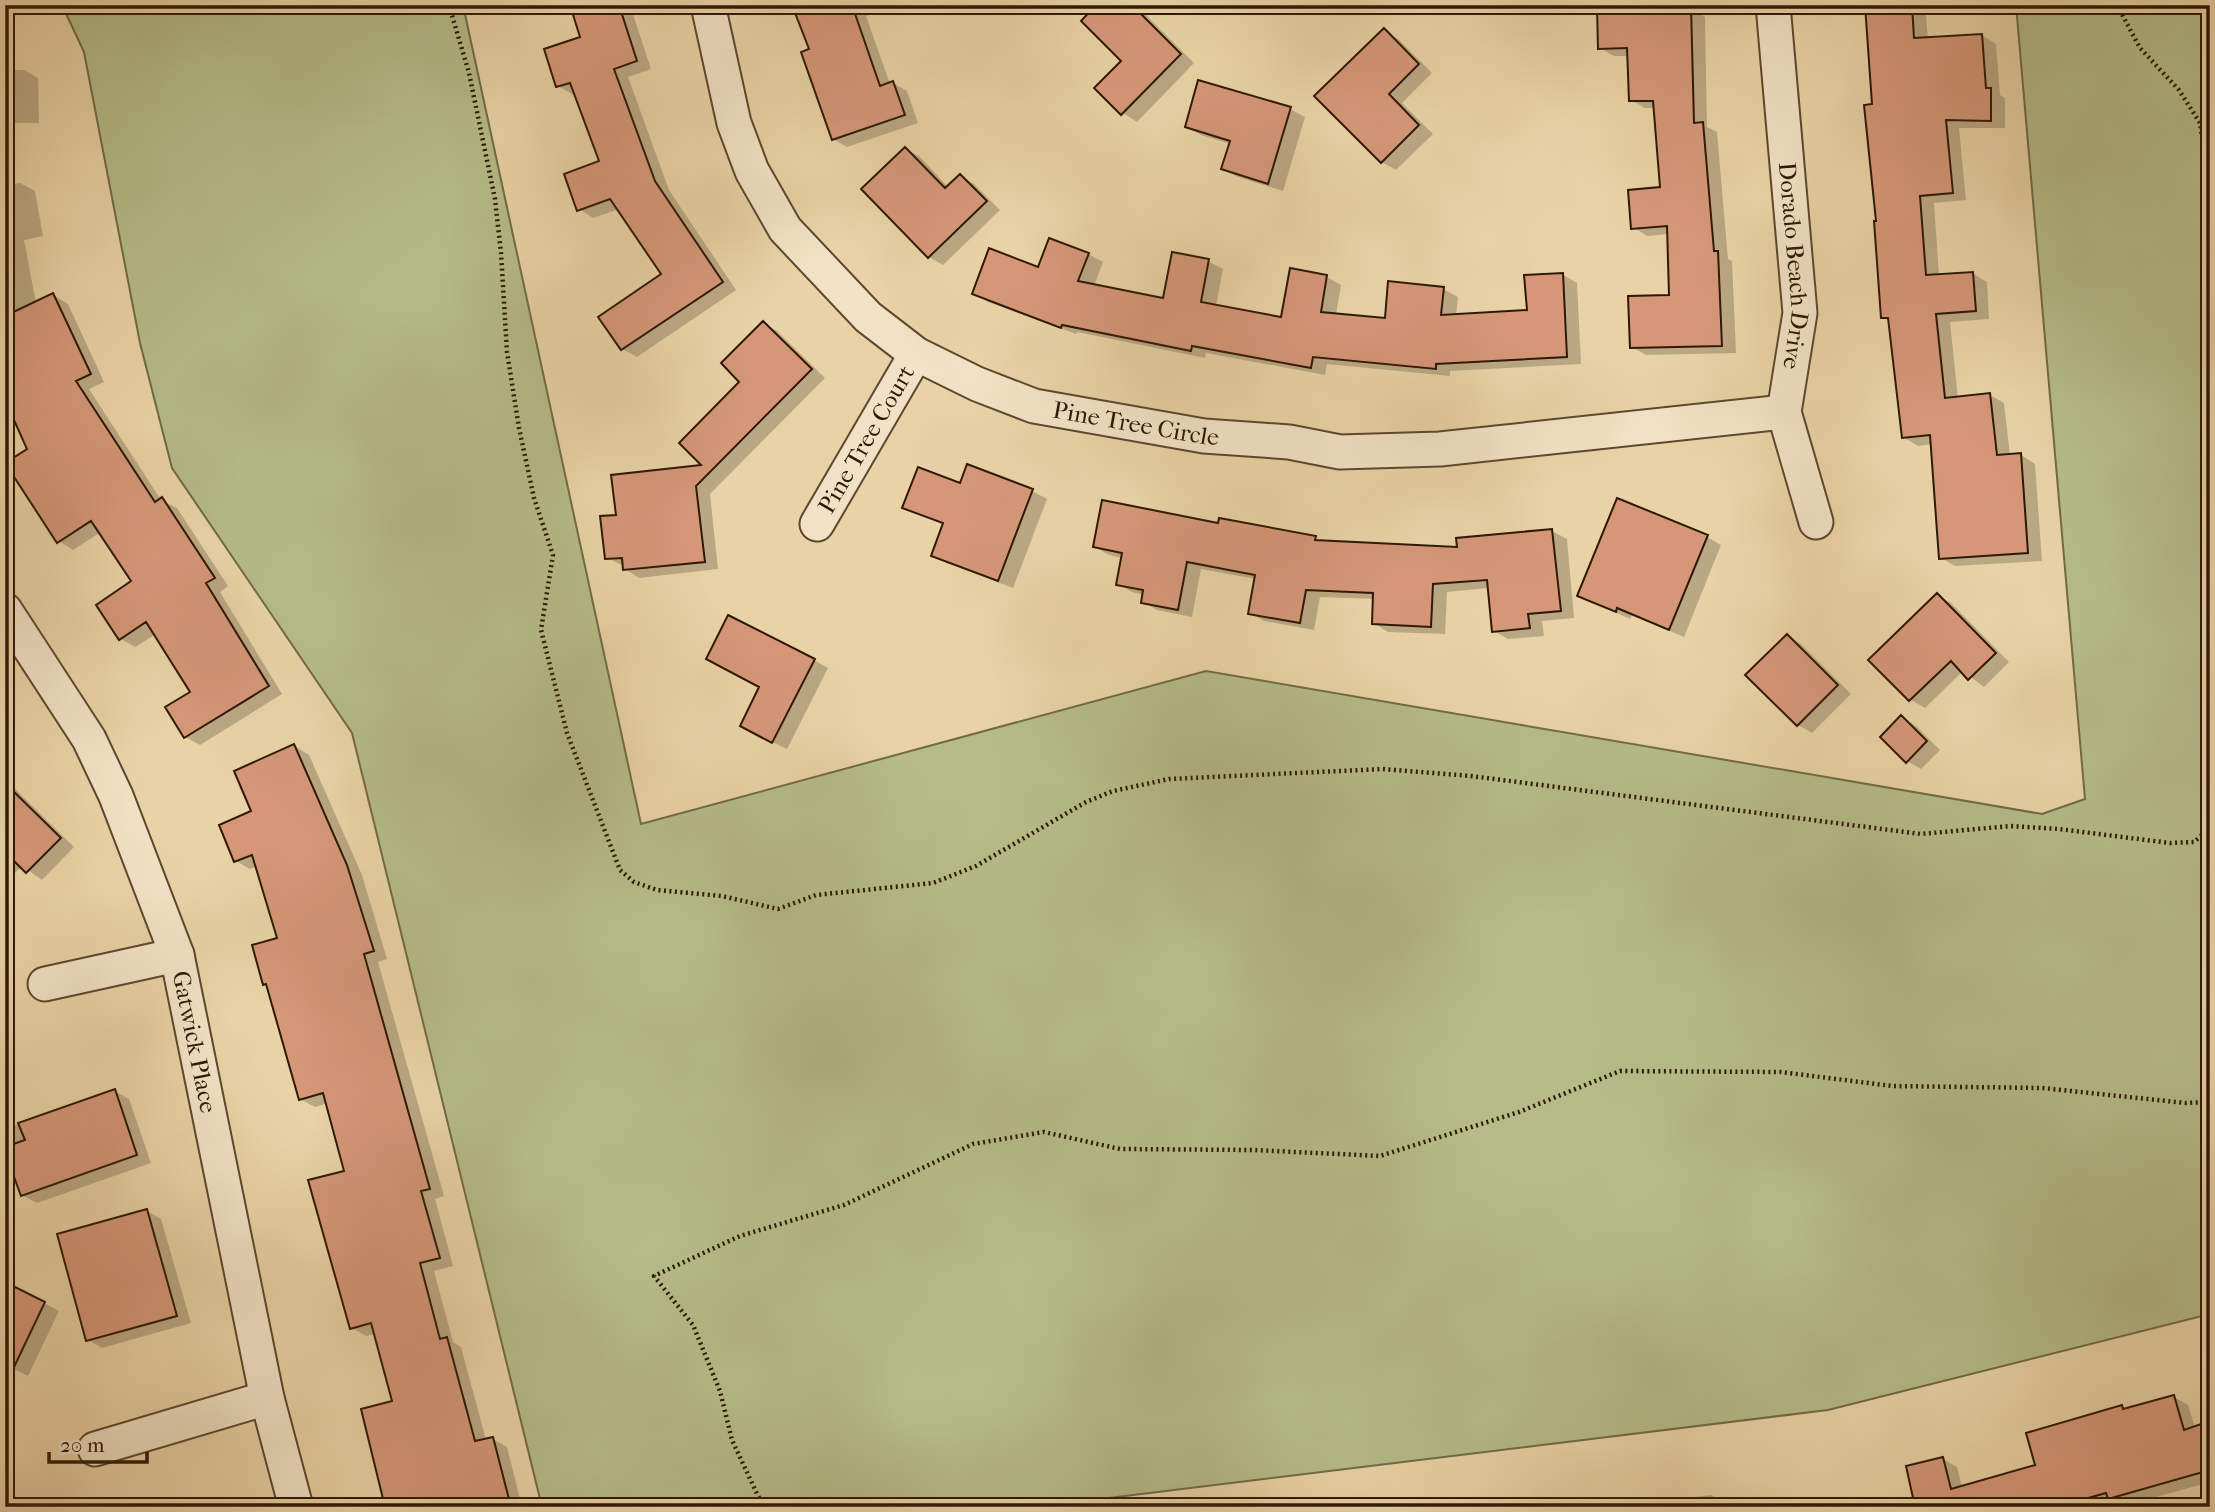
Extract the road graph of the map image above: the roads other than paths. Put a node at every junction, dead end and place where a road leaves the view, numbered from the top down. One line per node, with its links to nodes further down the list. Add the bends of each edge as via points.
1 (708, 5): 3 (street, Pine Tree Circle, via 734,123 752,171 785,229 868,317)
2 (1773, 5): 4 (street, Dorado Beach Drive, via 1800,313)
3 (916, 354): 4 (street, Pine Tree Circle, via 1034,405 1204,436 1289,442 1340,452 1440,449); 6 (street, Pine Tree Court)
4 (1784, 412): 5 (street, Dorado Beach Drive)
5 (1816, 522)
6 (817, 524)
7 (5, 610): 8 (street, Gatwick Place, via 89,739 125,817)
8 (177, 954): 9 (street); 10 (street, Gatwick Place)
9 (45, 984)
10 (267, 1398): 11 (street); 12 (street, Gatwick Place)
11 (95, 1450)
12 (296, 1507)

